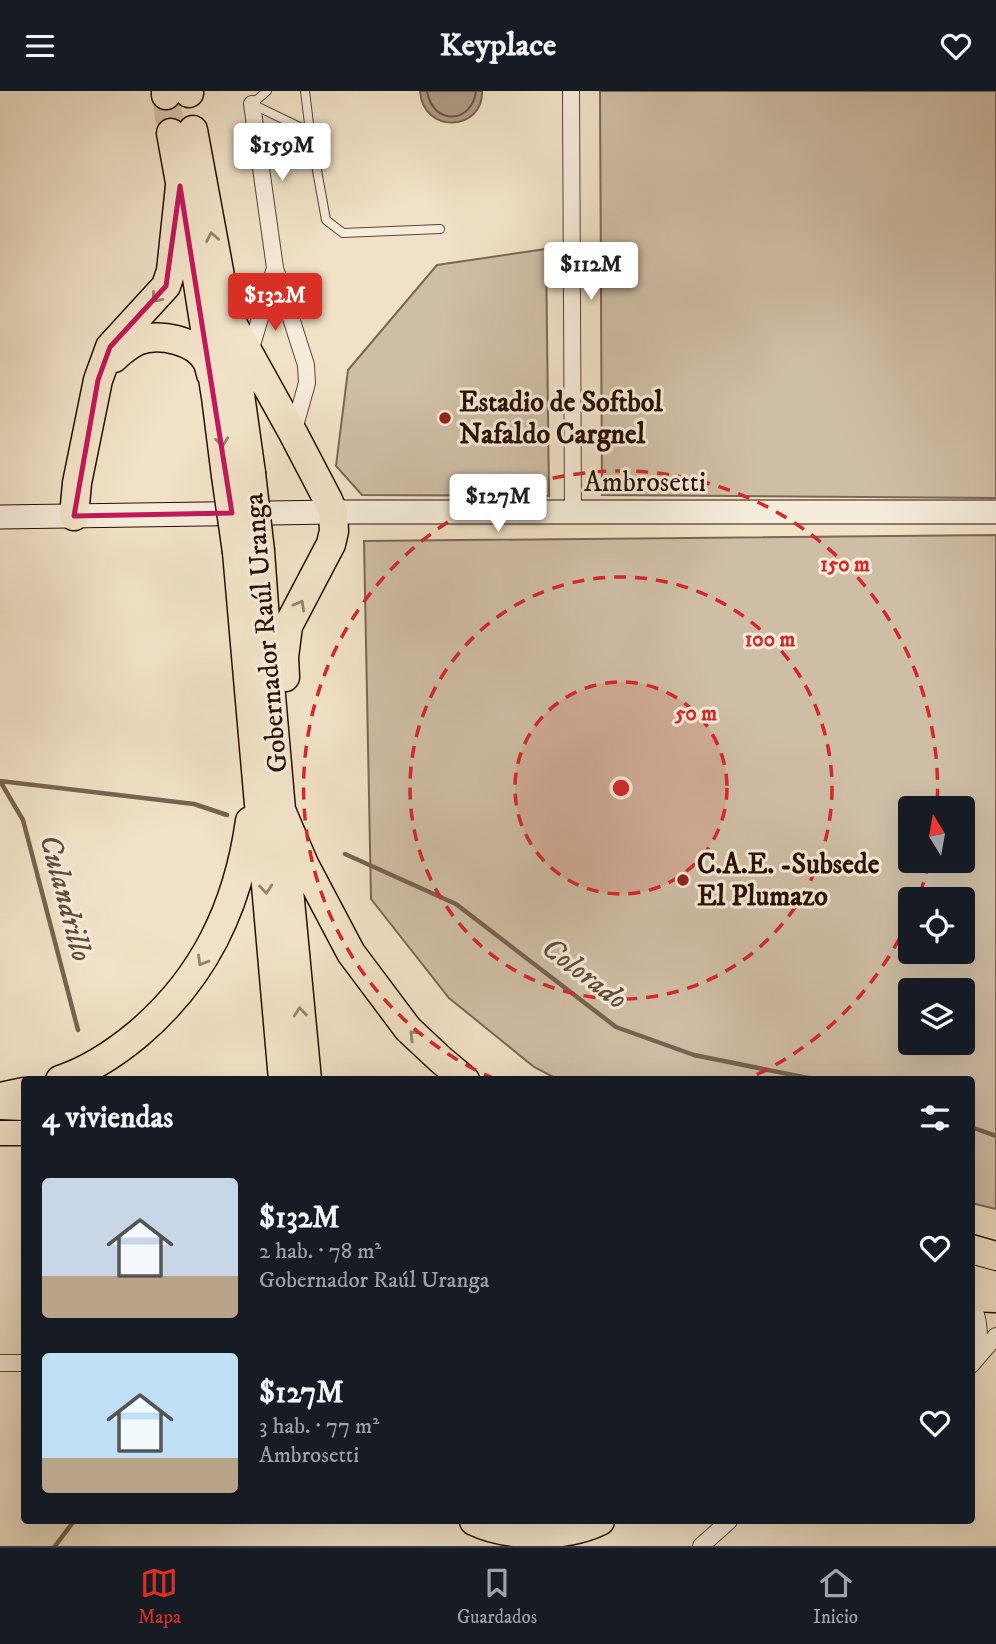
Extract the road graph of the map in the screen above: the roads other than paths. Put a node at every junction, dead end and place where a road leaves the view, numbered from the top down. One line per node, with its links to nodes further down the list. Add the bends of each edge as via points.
1 (267, 91): 4 (lane)
2 (305, 91): 5 (lane)
3 (571, 91): 15 (street)
4 (251, 97): 5 (lane); 8 (street)
5 (310, 132): 7 (lane, via 326,220 343,233)
6 (180, 186): 9 (highway, Gobernador Raúl Uranga, one-way to 6, via 182,132); 11 (highway, one-way to 11, via 166,286 110,347); 12 (highway, Gobernador Raúl Uranga)
7 (440, 229)
8 (275, 268): 10 (street); 13 (street, via 306,365 307,383)
9 (227, 314): 10 (highway); 12 (highway, Gobernador Raúl Uranga)
10 (249, 355): 12 (street); 13 (highway)
11 (98, 380): 12 (highway, via 124,348 140,340 174,338 199,352); 17 (highway)
12 (228, 392): 19 (highway, Gobernador Raúl Uranga, bridge)
13 (293, 433): 14 (highway)
14 (332, 512): 15 (street, Ambrosetti); 17 (street, Ambrosetti); 20 (highway, one-way to 14, via 285,711 288,626 331,544)
15 (573, 512): 16 (street, Ambrosetti)
16 (996, 512)
17 (74, 516): 18 (street, Ambrosetti)
18 (0, 517)
19 (249, 552): 20 (highway, Gobernador Raúl Uranga); 21 (highway, Gobernador Raúl Uranga)
20 (275, 741): 22 (highway, Gobernador Raúl Uranga)
21 (256, 781): 23 (highway, one-way to 23, via 235,893 202,963 154,1020 116,1052); 24 (highway, Gobernador Raúl Uranga, one-way to 24)
22 (281, 810): 25 (highway, one-way to 22); 26 (highway, Gobernador Raúl Uranga, one-way to 22, via 408,1029 351,953)
23 (71, 1076)
24 (284, 1076)
25 (307, 1076)
26 (461, 1076)
27 (21, 1093): 28 (highway)
28 (0, 1097)
29 (0, 1107): 30 (main road)
30 (21, 1108)
31 (0, 1133): 32 (main road)
32 (21, 1133)
33 (975, 1250): 34 (highway)
34 (996, 1256)
35 (975, 1278): 36 (main road)
36 (996, 1284)
37 (975, 1297): 38 (highway)
38 (996, 1298)
39 (975, 1310): 41 (street, via 979,1329)
40 (996, 1336): 41 (street)
41 (975, 1360)
42 (0, 1363): 43 (street)
43 (21, 1363)
44 (485, 1524): 45 (highway, via 523,1534 556,1533)
45 (593, 1524)
46 (726, 1524): 47 (street)
47 (701, 1546)

